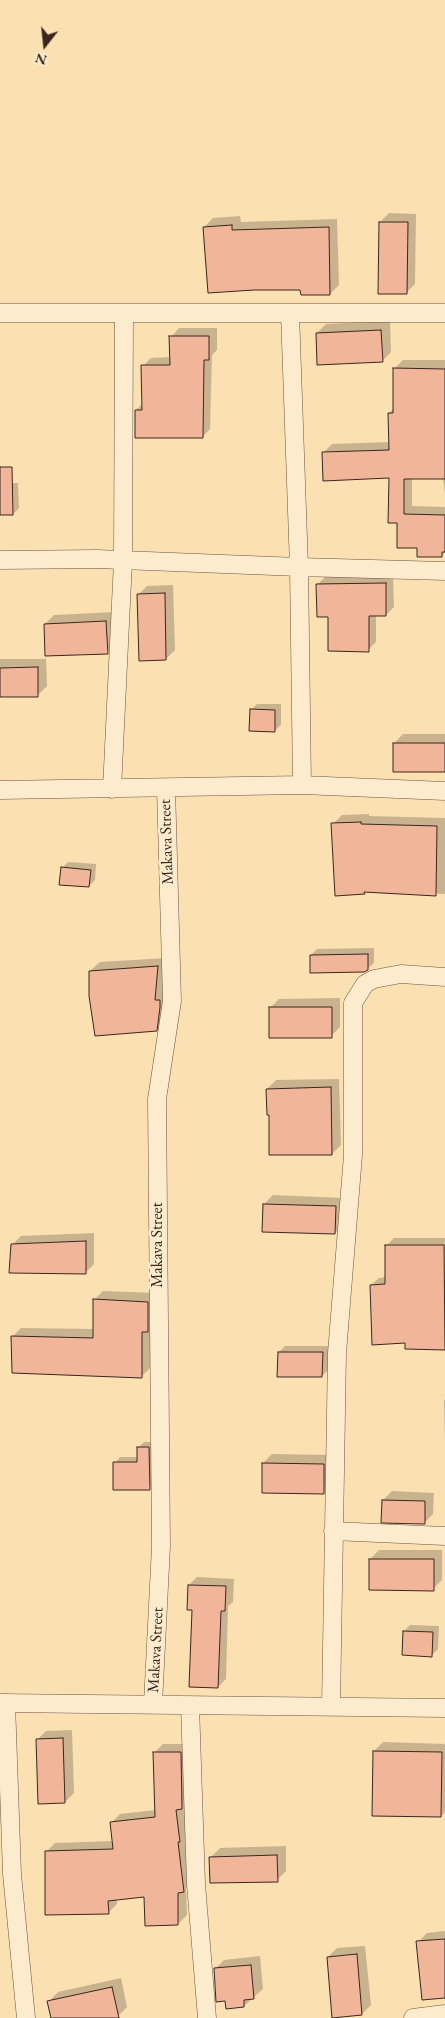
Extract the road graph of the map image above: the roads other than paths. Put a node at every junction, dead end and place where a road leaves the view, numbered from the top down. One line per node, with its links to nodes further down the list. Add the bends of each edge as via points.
1 (0, 313): 2 (street)
2 (124, 313): 3 (street); 6 (street)
3 (290, 313): 4 (street); 7 (street)
4 (445, 313)
5 (0, 560): 6 (street)
6 (123, 561): 7 (street); 10 (street)
7 (299, 568): 8 (street); 9 (street)
8 (445, 571)
9 (302, 785): 11 (street); 13 (street)
10 (112, 788): 11 (street); 12 (street)
11 (166, 788): 18 (street, Makava Street, via 172,1001 157,1099 161,1546)
12 (0, 790)
13 (445, 791)
14 (445, 977): 15 (street, via 401,974 374,979 365,984 353,1003 353,1155 337,1354)
15 (333, 1531): 16 (street); 20 (street)
16 (445, 1536)
17 (3, 1703): 18 (street); 23 (street, via 12,1874)
18 (153, 1704): 19 (street)
19 (190, 1705): 20 (street); 24 (street, via 196,1884)
20 (331, 1706): 21 (street)
21 (445, 1708)
22 (445, 2014): 25 (street)
23 (26, 2018)
24 (207, 2018)
25 (413, 2018)

